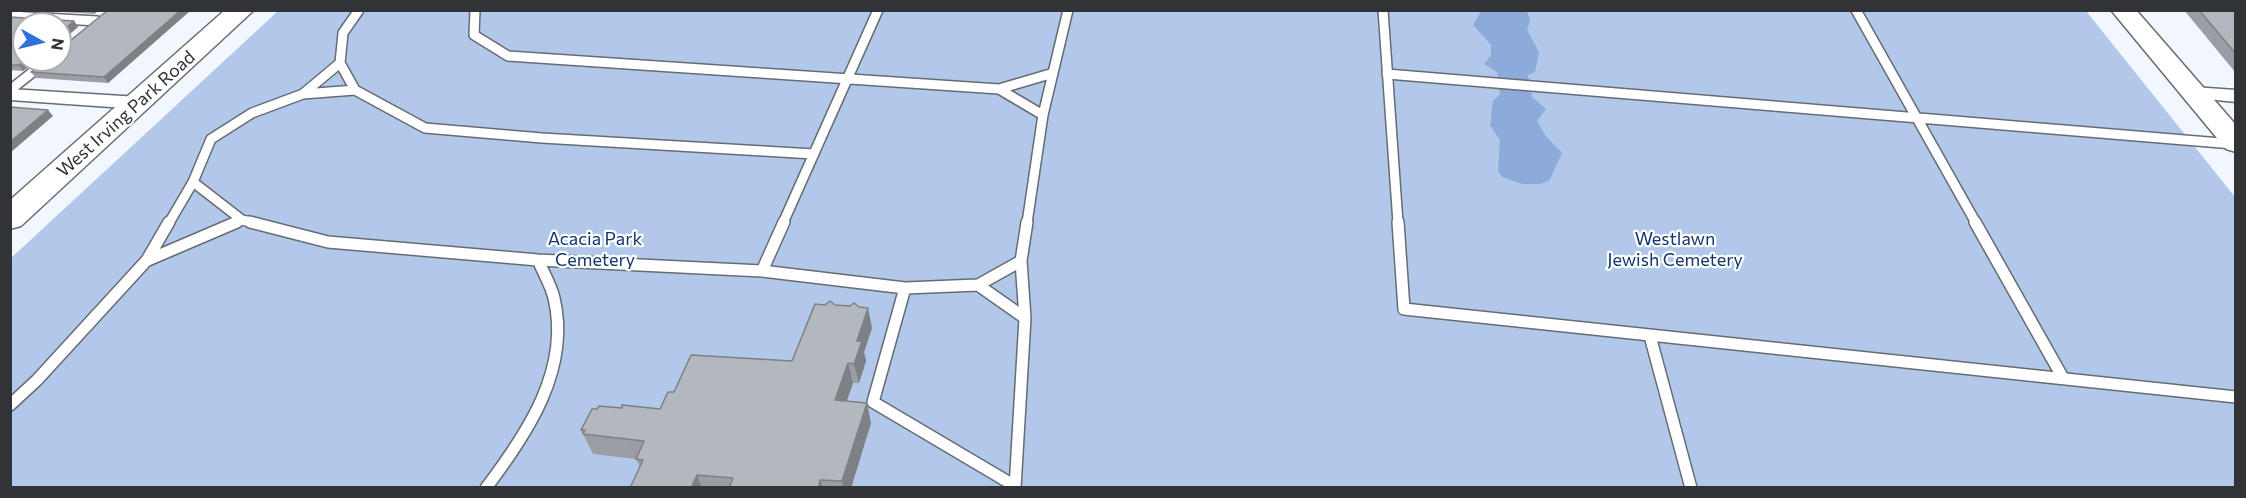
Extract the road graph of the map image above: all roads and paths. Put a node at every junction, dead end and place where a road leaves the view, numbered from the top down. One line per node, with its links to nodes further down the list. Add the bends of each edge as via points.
1 (242, 10): 22 (main road, West Irving Park Road)
2 (359, 10): 11 (lane, via 343,33)
3 (475, 10): 15 (lane, via 474,35 508,56)
4 (878, 10): 15 (lane)
5 (1068, 10): 13 (lane)
6 (1383, 10): 14 (lane)
7 (1856, 10): 24 (lane)
8 (2123, 10): 19 (street)
9 (10, 16): 10 (lane, via 100,18)
10 (88, 28)
11 (340, 63): 17 (lane); 20 (lane)
12 (34, 72): 18 (lane)
13 (1050, 74): 16 (lane); 23 (lane)
14 (1387, 74): 24 (lane); 37 (lane, via 1404,309)
15 (848, 78): 16 (lane); 26 (lane)
16 (999, 89): 23 (lane)
17 (356, 90): 20 (lane); 26 (lane, via 425,128)
18 (10, 92): 22 (street)
19 (2193, 93): 21 (street); 25 (street)
20 (303, 94): 27 (lane, via 252,113 211,139)
21 (2235, 96)
22 (139, 103): 28 (main road, West Irving Park Road)
23 (1042, 115): 32 (lane)
24 (1916, 118): 25 (lane); 38 (lane)
25 (2235, 143)
26 (814, 154): 33 (lane)
27 (193, 182): 29 (lane); 30 (lane)
28 (10, 218)
29 (242, 220): 30 (lane); 31 (lane, via 328,242)
30 (147, 260): 40 (lane, via 38,380)
31 (538, 260): 33 (lane); 42 (lane, via 554,299 557,347 542,400 508,460)
32 (1021, 261): 34 (lane); 36 (lane)
33 (762, 271): 35 (lane)
34 (978, 285): 35 (lane); 36 (lane)
35 (905, 288): 41 (lane, via 873,402)
36 (1025, 318): 41 (lane)
37 (1650, 336): 38 (lane); 43 (lane)
38 (2063, 378): 39 (lane)
39 (2235, 397)
40 (10, 405)
41 (1015, 487)
42 (486, 488)
43 (1690, 488)

